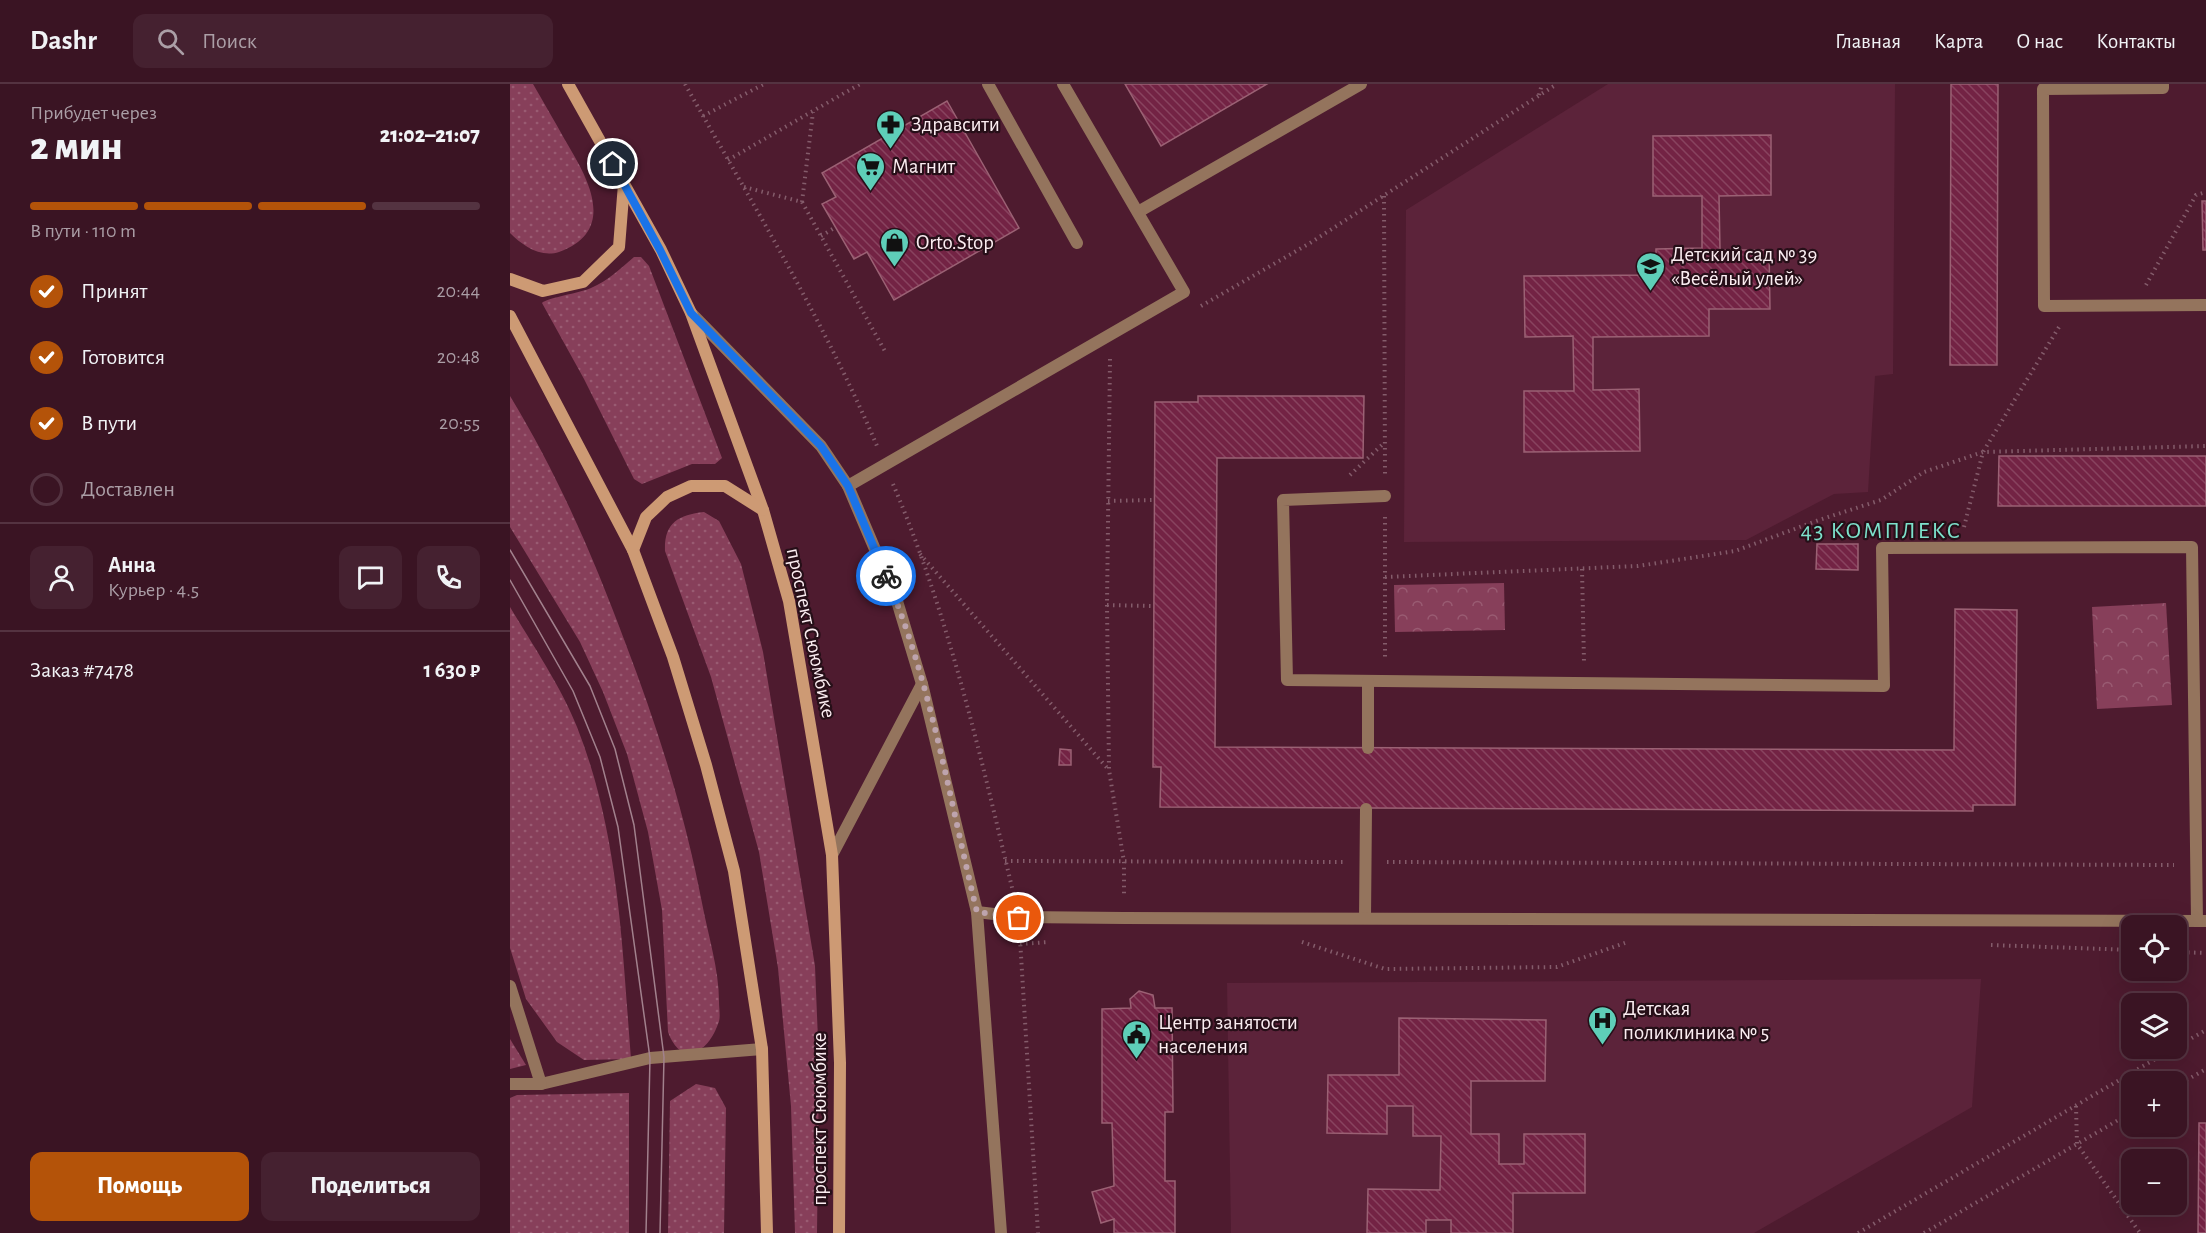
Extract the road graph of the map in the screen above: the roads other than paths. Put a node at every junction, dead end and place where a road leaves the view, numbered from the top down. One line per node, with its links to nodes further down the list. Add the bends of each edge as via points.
1 (568, 84): 6 (main road, проспект Сююмбике)
2 (988, 84): 8 (street)
3 (1063, 84): 7 (street)
4 (1360, 84): 7 (street)
5 (2163, 84): 10 (street, via 2163,88 2043,89 2044,306)
6 (624, 184): 9 (main road, via 619,247 583,282 543,291); 11 (main road, проспект Сююмбике)
7 (1138, 213): 13 (street, via 1184,292)
8 (1077, 243)
9 (510, 279)
10 (2206, 305)
11 (691, 313): 13 (street, via 821,446); 15 (main road, проспект Сююмбике)
12 (510, 316): 16 (main road)
13 (848, 486): 18 (street, via 897,601)
14 (1385, 496): 17 (street, via 1283,500 1287,680)
15 (764, 510): 16 (main road, via 725,486 691,486 667,497 646,517); 21 (main road, проспект Сююмбике, via 789,601)
16 (633, 550): 26 (main road, via 674,657 734,871)
17 (1368, 681): 19 (street); 24 (street, via 1884,686 1882,548 2192,548 2196,865)
18 (922, 684): 21 (street); 22 (street)
19 (1368, 748)
20 (1366, 809): 23 (street)
21 (832, 855): 30 (main road, проспект Сююмбике, via 840,1063)
22 (977, 912): 23 (street, via 1019,918); 31 (street)
23 (1365, 918): 24 (street)
24 (2202, 921)
25 (510, 986): 28 (street)
26 (762, 1049): 28 (street, via 650,1058); 29 (main road)
27 (510, 1084): 28 (street)
28 (541, 1084)
29 (767, 1233)
30 (839, 1233)
31 (1001, 1233)

